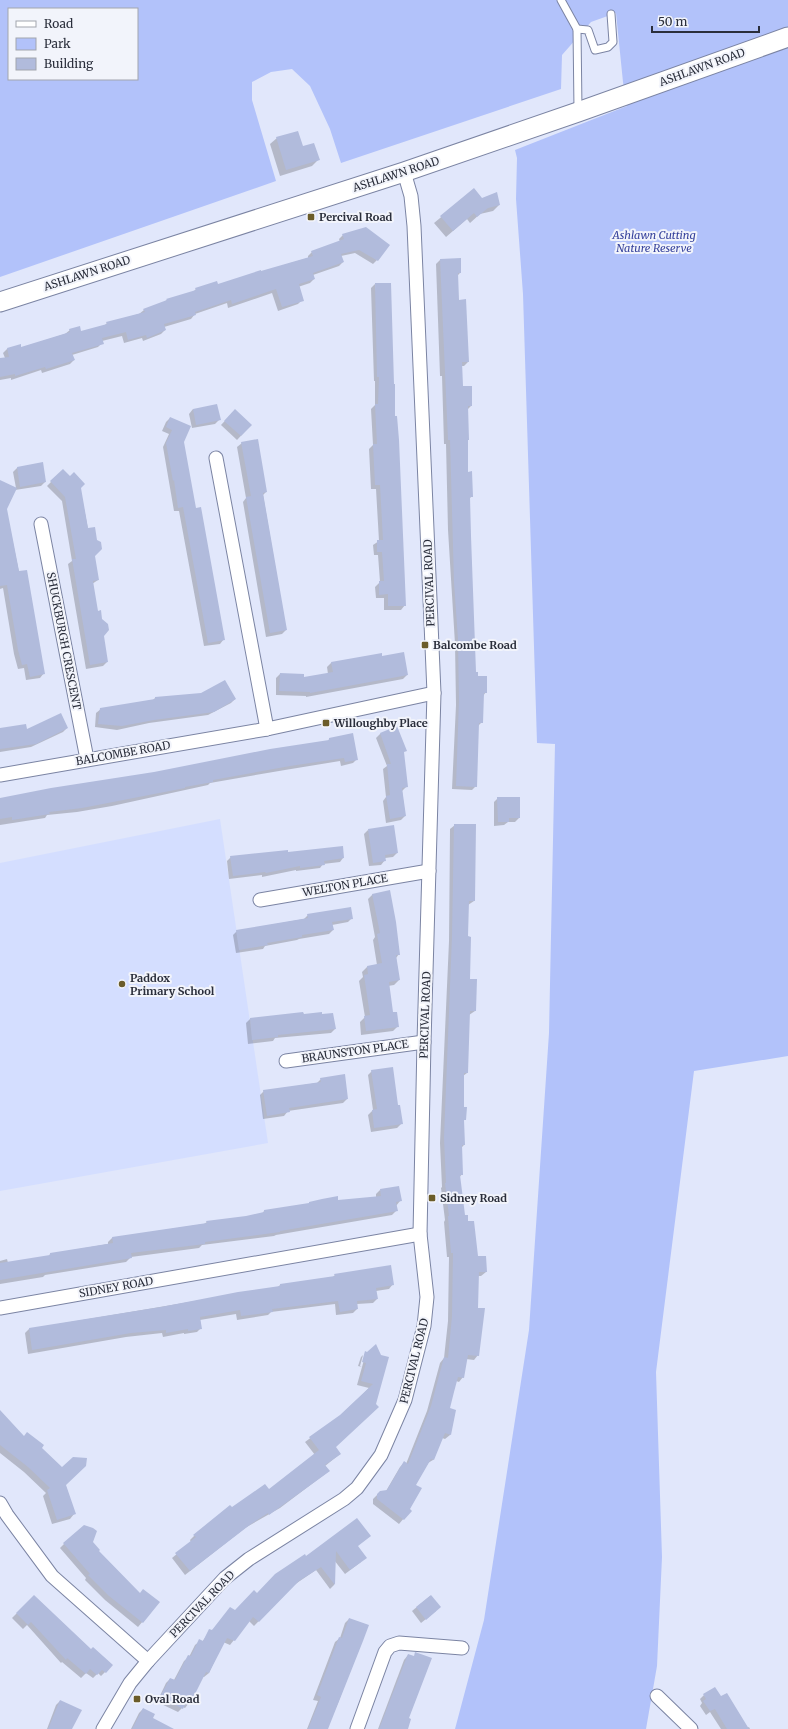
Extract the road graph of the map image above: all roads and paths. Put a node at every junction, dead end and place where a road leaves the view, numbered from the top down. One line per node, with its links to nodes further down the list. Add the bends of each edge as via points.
1 (561, 0): 3 (lane)
2 (611, 14): 3 (lane, via 613,42 608,47 595,50 588,30)
3 (577, 29): 5 (lane)
4 (788, 37): 5 (main road, ASHLAWN ROAD)
5 (578, 112): 6 (main road, ASHLAWN ROAD)
6 (404, 172): 7 (main road, ASHLAWN ROAD); 10 (street, PERCIVAL ROAD, via 411,196 414,226)
7 (0, 302)
8 (216, 458): 11 (street)
9 (41, 524): 12 (street, SHUCKBURGH CRESCENT)
10 (434, 693): 11 (street, BALCOMBE ROAD); 14 (street, PERCIVAL ROAD)
11 (267, 729): 12 (street, BALCOMBE ROAD)
12 (87, 759): 13 (street, BALCOMBE ROAD)
13 (0, 775)
14 (429, 871): 15 (street, WELTON PLACE); 16 (street, PERCIVAL ROAD)
15 (260, 900)
16 (424, 1042): 17 (street, BRAUNSTON PLACE); 18 (street, PERCIVAL ROAD)
17 (286, 1061)
18 (420, 1234): 19 (street, SIDNEY ROAD); 23 (street, PERCIVAL ROAD, via 427,1297 424,1326 405,1400 381,1455 357,1488 344,1499 225,1578)
19 (0, 1308)
20 (0, 1503): 21 (street)
21 (3, 1517): 23 (street, via 52,1576)
22 (462, 1648): 26 (street, via 399,1643 390,1646 385,1652)
23 (148, 1661): 25 (street, PERCIVAL ROAD, via 130,1683)
24 (657, 1696): 27 (street)
25 (103, 1729)
26 (357, 1729)
27 (691, 1729)

